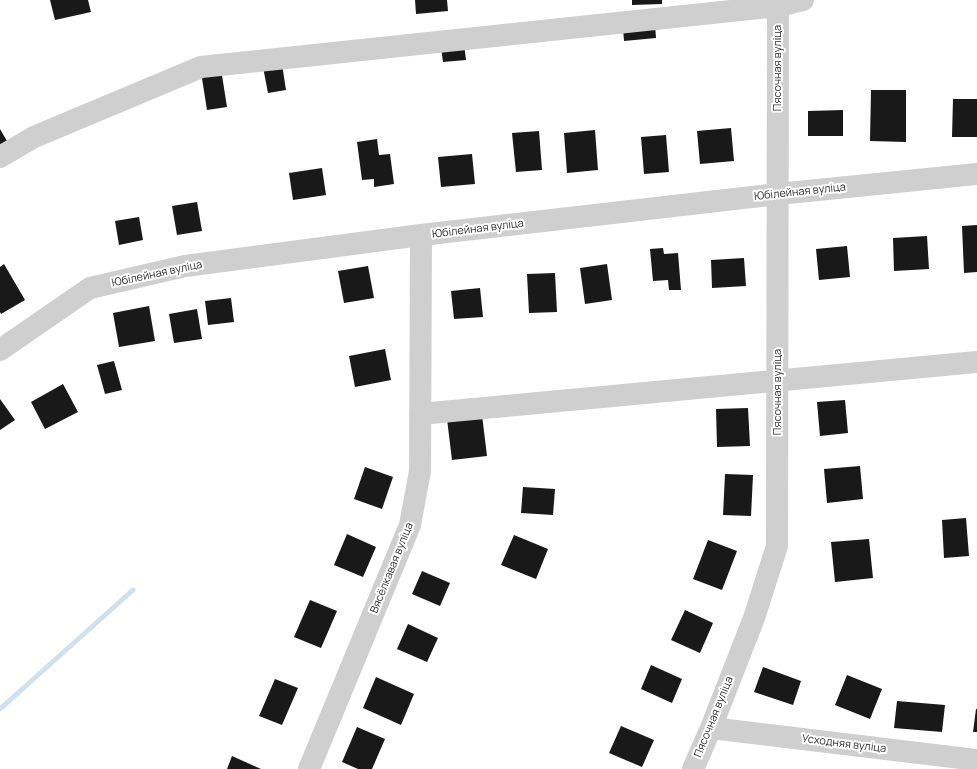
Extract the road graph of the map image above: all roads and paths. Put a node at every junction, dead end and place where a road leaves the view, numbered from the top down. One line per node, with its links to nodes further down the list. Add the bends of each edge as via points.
1 (803, 0): 2 (street)
2 (778, 3): 3 (street, via 201,67 34,137); 5 (street, Пясочная вуліца)
3 (0, 157)
4 (977, 174): 5 (street, Юбілейная вуліца)
5 (778, 194): 6 (street, Юбілейная вуліца); 9 (street, Пясочная вуліца)
6 (421, 235): 7 (street, Юбілейная вуліца, via 185,266 90,288); 10 (street, Вясёлкавая вуліца)
7 (0, 350)
8 (977, 362): 9 (street)
9 (778, 381): 10 (street); 11 (street, Пясочная вуліца, via 777,546 754,618)
10 (420, 414): 13 (street, Вясёлкавая вуліца, via 420,471 410,525)
11 (711, 728): 12 (street, Усходняя вуліца); 14 (street, Пясочная вуліца)
12 (977, 760)
13 (309, 769)
14 (693, 769)

